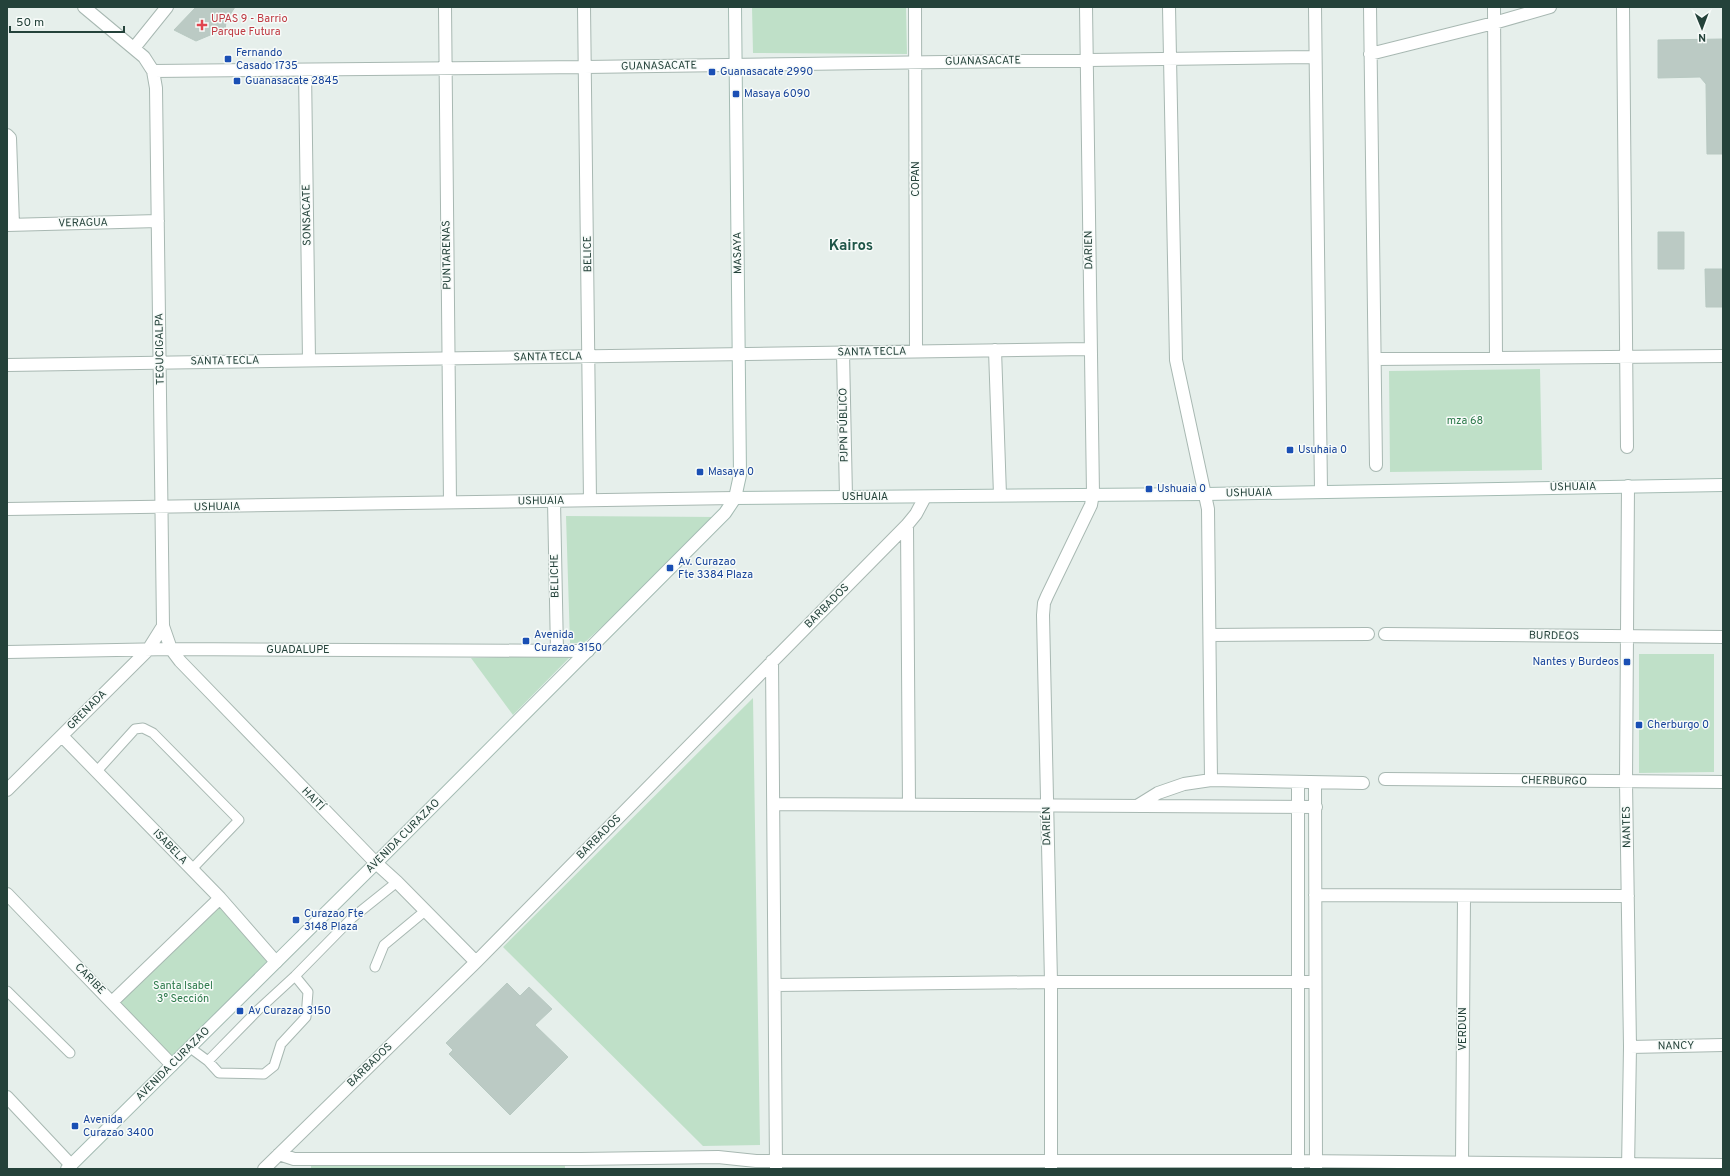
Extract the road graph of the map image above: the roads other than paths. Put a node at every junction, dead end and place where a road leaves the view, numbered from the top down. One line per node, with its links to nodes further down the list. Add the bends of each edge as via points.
1 (84, 7): 15 (street)
2 (167, 7): 15 (street)
3 (445, 7): 23 (street, PUNTARENAS)
4 (584, 7): 22 (street, BELICE)
5 (735, 7): 21 (street, MASAYA)
6 (915, 7): 20 (street, COPAN)
7 (1086, 7): 18 (street, DARIEN)
8 (1169, 7): 19 (street)
9 (1315, 7): 17 (street)
10 (1370, 7): 16 (street)
11 (1494, 7): 14 (street)
12 (1550, 7): 14 (street)
13 (1623, 7): 36 (street)
14 (1494, 23): 16 (street); 38 (street)
15 (134, 48): 25 (street)
16 (1370, 54): 39 (street)
17 (1315, 56): 19 (street, GUANASACATE); 47 (street)
18 (1086, 60): 19 (street, GUANASACATE); 20 (street, GUANASACATE); 29 (street, DARIEN)
19 (1169, 60): 49 (street, via 1177,373)
20 (915, 62): 21 (street, GUANASACATE); 31 (street, COPAN)
21 (735, 65): 22 (street, GUANASACATE); 33 (street, MASAYA)
22 (585, 67): 23 (street, GUANASACATE); 34 (street, BELICE)
23 (445, 68): 24 (street, GUANASACATE); 37 (street, PUNTARENAS)
24 (305, 70): 25 (street, GUANASACATE); 40 (street, SONSACATE)
25 (153, 71): 27 (street, TEGUCIGALPA, via 156,88)
26 (9, 137): 28 (street)
27 (158, 221): 28 (street, VERAGUA); 41 (street, TEGUCIGALPA)
28 (10, 225)
29 (1090, 349): 30 (street, SANTA TECLA); 48 (street, DARIEN)
30 (995, 350): 31 (street, SANTA TECLA); 50 (street)
31 (916, 351): 32 (street, SANTA TECLA)
32 (843, 352): 33 (street, SANTA TECLA); 51 (street, PJPN PÚBLICO)
33 (740, 354): 34 (street, SANTA TECLA); 53 (street, MASAYA, via 740,475)
34 (590, 356): 37 (street, SANTA TECLA); 54 (street, BELICE)
35 (1723, 356): 36 (street)
36 (1626, 357): 38 (street); 43 (street)
37 (448, 358): 40 (street, SANTA TECLA); 56 (street, PUNTARENAS)
38 (1496, 358): 39 (street)
39 (1375, 359): 44 (street)
40 (309, 360): 41 (street, SANTA TECLA)
41 (160, 362): 42 (street, SANTA TECLA); 57 (street, TEGUCIGALPA)
42 (7, 365)
43 (1627, 447)
44 (1376, 465)
45 (1723, 485): 46 (street, USHUAIA)
46 (1628, 486): 47 (street, USHUAIA); 64 (street, NANTES)
47 (1321, 491): 49 (street, USHUAIA)
48 (1093, 494): 49 (street, USHUAIA); 50 (street, USHUAIA); 84 (street, DARIÉN, via 1044,603)
49 (1206, 494): 63 (street)
50 (1000, 495): 52 (street, USHUAIA)
51 (846, 497): 52 (street, USHUAIA); 53 (street, USHUAIA)
52 (925, 497): 59 (street, BARBADOS)
53 (735, 498): 54 (street, USHUAIA); 69 (street, AVENIDA CURAZAO, via 725,513)
54 (590, 500): 55 (street, USHUAIA)
55 (554, 501): 56 (street, USHUAIA); 68 (street, BELICHE)
56 (450, 502): 57 (street, USHUAIA)
57 (162, 508): 58 (street, USHUAIA); 60 (street, TEGUCIGALPA)
58 (7, 509)
59 (907, 525): 71 (street, BARBADOS); 83 (street)
60 (163, 626): 66 (street, HAITÍ); 67 (street, GRENADA)
61 (1368, 634): 63 (street)
62 (1385, 634): 64 (street, BURDEOS)
63 (1210, 635): 75 (street)
64 (1627, 637): 65 (street, BURDEOS); 77 (street, NANTES)
65 (1723, 637)
66 (170, 649): 67 (street, GUADALUPE); 68 (street, GUADALUPE); 88 (street, HAITÍ)
67 (148, 650): 70 (street, GUADALUPE); 72 (street, GRENADA)
68 (557, 651): 69 (street, GUADALUPE)
69 (588, 651): 88 (street, AVENIDA CURAZAO)
70 (7, 652)
71 (772, 661): 82 (street); 98 (street, BARBADOS)
72 (62, 736): 73 (street, ISABELA); 81 (street, GRENADA)
73 (97, 771): 89 (street, ISABELA); 89 (lane, via 135,729 143,728 153,733 239,820)
74 (1385, 779): 77 (street, CHERBURGO)
75 (1211, 780): 76 (street); 85 (street, via 1184,784 1158,793)
76 (1298, 782): 79 (street); 86 (street)
77 (1626, 782): 78 (street, CHERBURGO); 93 (street, NANTES)
78 (1723, 782)
79 (1315, 783): 80 (street); 87 (street)
80 (1363, 783)
81 (7, 790)
82 (773, 804): 83 (street); 104 (street)
83 (909, 805): 84 (street)
84 (1047, 806): 85 (street); 102 (street, DARIÉN)
85 (1136, 806): 86 (street)
86 (1298, 807): 87 (street); 101 (street)
87 (1316, 808): 92 (street)
88 (376, 863): 90 (street, HAITÍ); 97 (street, AVENIDA CURAZAO)
89 (192, 869): 95 (street, ISABELA)
90 (397, 882): 96 (street, HAITÍ); 100 (lane, via 352,918)
91 (7, 894): 106 (street, CARIBE)
92 (1316, 895): 94 (street); 103 (street)
93 (1628, 896): 94 (street); 109 (street, NANTES)
94 (1464, 897): 115 (street, VERDUN)
95 (220, 898): 97 (street, ISABELA); 106 (street)
96 (426, 911): 98 (street, HAITÍ); 99 (lane, via 384,945)
97 (276, 962): 108 (street, AVENIDA CURAZAO)
98 (476, 962): 114 (street, BARBADOS)
99 (375, 967)
100 (295, 976): 111 (lane); 111 (lane, via 308,992 306,1017 280,1044 274,1066 264,1074 219,1072)
101 (1298, 981): 102 (street); 103 (street); 121 (street)
102 (1050, 982): 104 (street); 120 (street, DARIÉN)
103 (1315, 982): 122 (street)
104 (775, 985): 119 (street)
105 (7, 991): 110 (lane)
106 (112, 1002): 112 (street, CARIBE)
107 (1723, 1045): 109 (street, NANCY)
108 (189, 1047): 111 (lane); 112 (street, AVENIDA CURAZAO)
109 (1630, 1047): 125 (street, NANTES)
110 (70, 1053)
111 (208, 1061)
112 (172, 1065): 124 (street, AVENIDA CURAZAO)
113 (7, 1097): 124 (street)
114 (279, 1154): 117 (street); 126 (street, BARBADOS)
115 (1462, 1162): 122 (street); 125 (street)
116 (718, 1163): 118 (street); 119 (street, via 756,1162)
117 (294, 1164): 118 (street)
118 (581, 1164)
119 (776, 1165): 120 (street)
120 (1050, 1165): 121 (street)
121 (1298, 1165): 122 (street)
122 (1316, 1165)
123 (1723, 1165): 125 (street)
124 (69, 1167)
125 (1628, 1167)
126 (264, 1169)

